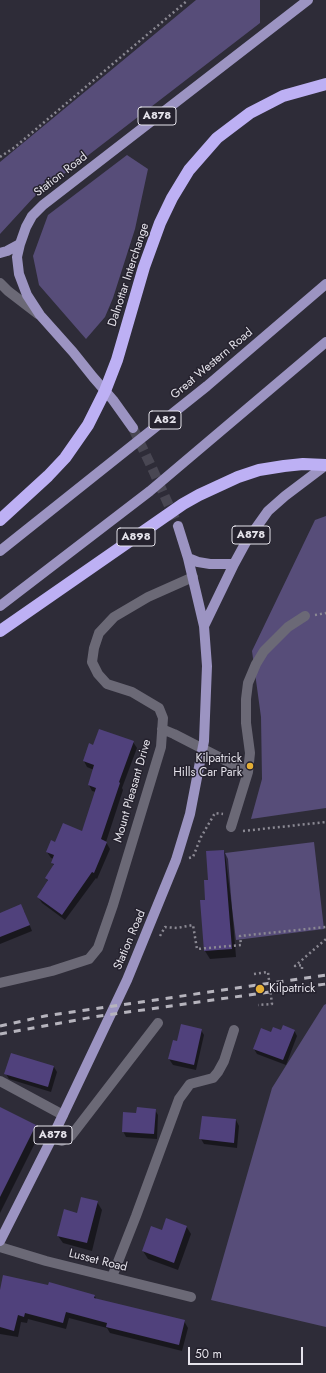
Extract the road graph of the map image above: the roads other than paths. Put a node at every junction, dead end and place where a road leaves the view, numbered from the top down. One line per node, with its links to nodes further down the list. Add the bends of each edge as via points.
1 (308, 0): 3 (main road, Station Road / A878, via 43,204 32,216)
2 (326, 84): 11 (highway, Dalnottar Interchange, via 283,96 250,113 217,138 189,170 172,198 156,234 113,372 88,425 65,458)
3 (20, 244): 4 (main road); 7 (main road, Station Road / A878, via 19,274 27,295)
4 (0, 253)
5 (0, 283): 7 (street, via 8,292)
6 (326, 284): 13 (main road, Great Western Road / A82, via 207,386)
7 (40, 315): 9 (main road, Station Road / A878, via 113,400)
8 (326, 342): 17 (main road, via 150,491)
9 (133, 428)
10 (326, 465): 15 (main road, A878, via 268,512); 20 (highway, A898, via 303,464 259,470 194,498)
11 (0, 520)
12 (178, 526): 14 (main road, Station Road / A878)
13 (0, 551)
14 (188, 558): 15 (main road, via 210,564); 16 (main road, Station Road / A878)
15 (234, 564): 19 (main road, A878)
16 (193, 577): 19 (main road, Station Road / A878); 21 (street, Mount Pleasant Drive, via 148,597 114,617 99,633 94,648 92,662 98,674 107,684 132,692 159,708 163,718)
17 (0, 606)
18 (305, 616): 22 (street, via 288,627 264,651 248,683)
19 (204, 626): 28 (main road, Station Road / A878, via 207,666 204,741 190,814 176,860 127,980)
20 (0, 631)
21 (162, 729): 22 (street); 24 (street, Mount Pleasant Drive, via 161,747 98,948 89,960)
22 (248, 772): 23 (street)
23 (231, 827)
24 (0, 983)
25 (158, 1023): 29 (street, via 71,1136 62,1142)
26 (234, 1030): 32 (street, via 218,1072 213,1078 190,1084 179,1099)
27 (0, 1081): 28 (street)
28 (63, 1115): 29 (main road, Station Road / A878)
29 (52, 1138): 30 (main road, Station Road / A878)
30 (0, 1241)
31 (0, 1248): 32 (street, Lusset Road)
32 (112, 1277): 33 (street, Lusset Road)
33 (191, 1297)

